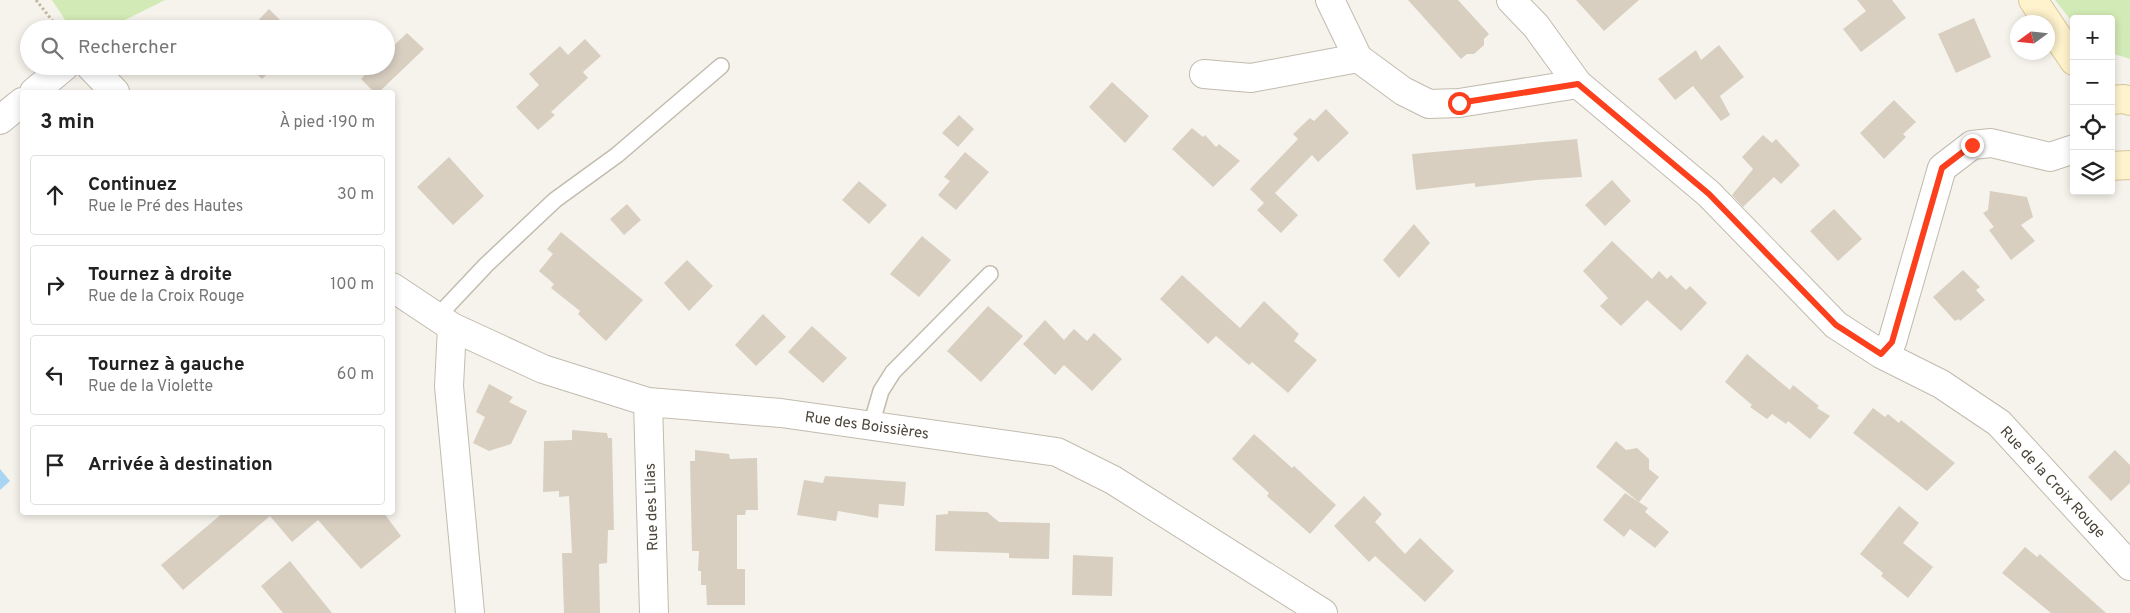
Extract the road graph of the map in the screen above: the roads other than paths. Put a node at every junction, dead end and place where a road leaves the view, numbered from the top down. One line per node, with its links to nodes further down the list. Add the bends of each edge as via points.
1 (1330, 0): 4 (street)
2 (1511, 0): 10 (street, Rue de la Croix Rouge, via 1536,26)
3 (2033, 0): 5 (street)
4 (1358, 58): 7 (street, via 1251,78); 10 (street, via 1403,91 1429,104 1459,103)
5 (2073, 60)
6 (721, 66): 22 (lane, via 617,155 555,200 486,265)
7 (1204, 74)
8 (54, 75): 11 (street)
9 (99, 75): 12 (street)
10 (1578, 84): 23 (street, Rue de la Croix Rouge, via 1709,194 1836,325)
11 (36, 90)
12 (113, 90)
13 (2115, 100): 14 (street)
14 (2130, 101)
15 (20, 104): 16 (street)
16 (0, 120)
17 (2071, 150): 23 (street, via 2050,157 1991,143 1972,145 1942,168 1892,342)
18 (2130, 165): 19 (street)
19 (2115, 166)
20 (990, 274): 25 (lane, via 893,372 881,391)
21 (395, 289): 22 (street, Rue des Boissières)
22 (445, 322): 24 (street, Rue des Boissières, via 543,369); 27 (street)
23 (1881, 354): 26 (street, Rue de la Croix Rouge, via 1941,384 1999,424)
24 (648, 402): 25 (street, Rue des Boissières, via 781,413); 28 (street, Rue des Lilas)
25 (871, 425): 29 (street, Rue des Boissières, via 1057,452 1113,480)
26 (2130, 566)
27 (470, 613)
28 (654, 613)
29 (1323, 613)

